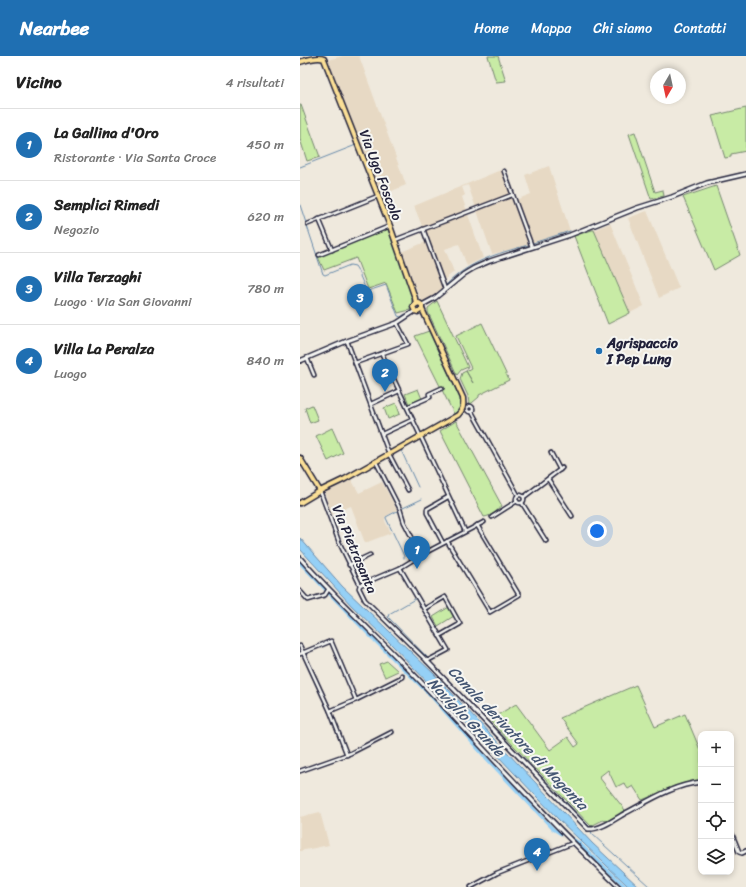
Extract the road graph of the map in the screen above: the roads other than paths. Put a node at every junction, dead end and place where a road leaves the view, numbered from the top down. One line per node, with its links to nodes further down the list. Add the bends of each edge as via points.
1 (322, 56): 2 (main road); 5 (main road, Via Ugo Foscolo)
2 (300, 62)
3 (504, 171): 6 (street)
4 (746, 174): 12 (street, via 707,183)
5 (378, 196): 7 (street); 9 (main road, Via Ugo Foscolo)
6 (512, 196): 10 (street); 12 (street)
7 (319, 220): 8 (street); 13 (street)
8 (308, 224)
9 (390, 226): 11 (main road, Via Ugo Foscolo); 13 (street)
10 (423, 229): 11 (street); 15 (street)
11 (395, 240): 16 (main road, Via Ugo Foscolo)
12 (532, 247): 15 (street, via 478,266)
13 (332, 250): 14 (street)
14 (319, 255)
15 (445, 289): 17 (street)
16 (416, 304): 17 (main road, via 420,303); 18 (main road)
17 (422, 307): 18 (main road, via 418,312); 30 (main road, via 463,398)
18 (415, 311): 19 (street)
19 (397, 323): 20 (street); 21 (street, via 408,344)
20 (347, 341): 22 (street); 24 (street)
21 (382, 354): 24 (street); 27 (street)
22 (307, 358): 23 (street); 25 (street)
23 (300, 361)
24 (355, 363): 28 (street)
25 (314, 375)
26 (442, 388): 29 (street, via 429,394 430,397)
27 (399, 391): 28 (street); 29 (street)
28 (371, 404): 33 (street)
29 (407, 407): 32 (street)
30 (465, 408): 31 (street); 31 (street, via 472,406); 34 (main road)
31 (472, 412): 44 (street)
32 (412, 420): 33 (street); 34 (street)
33 (382, 434): 36 (street)
34 (421, 437): 36 (main road); 46 (street)
35 (551, 453): 39 (street, via 561,469)
36 (389, 454): 38 (main road); 42 (street)
37 (300, 458): 40 (main road)
38 (376, 462): 41 (main road); 61 (street)
39 (548, 479): 47 (street); 52 (street)
40 (315, 484): 43 (main road); 45 (main road)
41 (325, 489): 43 (main road); 48 (street)
42 (408, 490)
43 (320, 491): 45 (main road); 48 (street, Via Pietrasanta)
44 (518, 495): 47 (street); 49 (street)
45 (311, 496): 50 (main road)
46 (448, 497): 56 (street); 59 (street, via 427,509)
47 (524, 497): 51 (street)
48 (323, 499): 63 (street, Via Pietrasanta)
49 (517, 501): 51 (street); 53 (street)
50 (300, 503)
51 (522, 503): 58 (street)
52 (572, 516)
53 (492, 517)
54 (484, 522): 55 (street)
55 (477, 525): 56 (street); 57 (street, via 519,595 490,612)
56 (465, 531): 57 (street)
57 (447, 541): 59 (street)
58 (546, 541)
59 (443, 543): 61 (street)
60 (370, 555): 63 (street)
61 (421, 555): 64 (street)
62 (300, 558): 67 (street)
63 (349, 565): 65 (street, Via Pietrasanta)
64 (400, 568): 65 (street); 68 (street)
65 (360, 585): 72 (street, Via Pietrasanta, via 359,588 369,605)
66 (300, 591): 67 (street, via 308,600 325,595)
67 (327, 591): 81 (street, via 392,652)
68 (424, 609): 69 (street); 69 (street, via 445,597 460,624)
69 (439, 636): 72 (street, via 448,650)
70 (300, 646): 71 (street)
71 (301, 653): 74 (street, via 331,641); 75 (street)
72 (427, 661): 79 (street, via 590,830 607,824 658,795)
73 (402, 675): 74 (street)
74 (356, 700): 75 (street)
75 (330, 711): 77 (street)
76 (392, 732): 77 (street)
77 (347, 754): 78 (street)
78 (300, 771)
79 (698, 783)
80 (734, 839): 82 (street, via 739,852)
81 (573, 843): 83 (street, via 497,872); 84 (street)
82 (746, 851)
83 (471, 887)
84 (619, 887)

